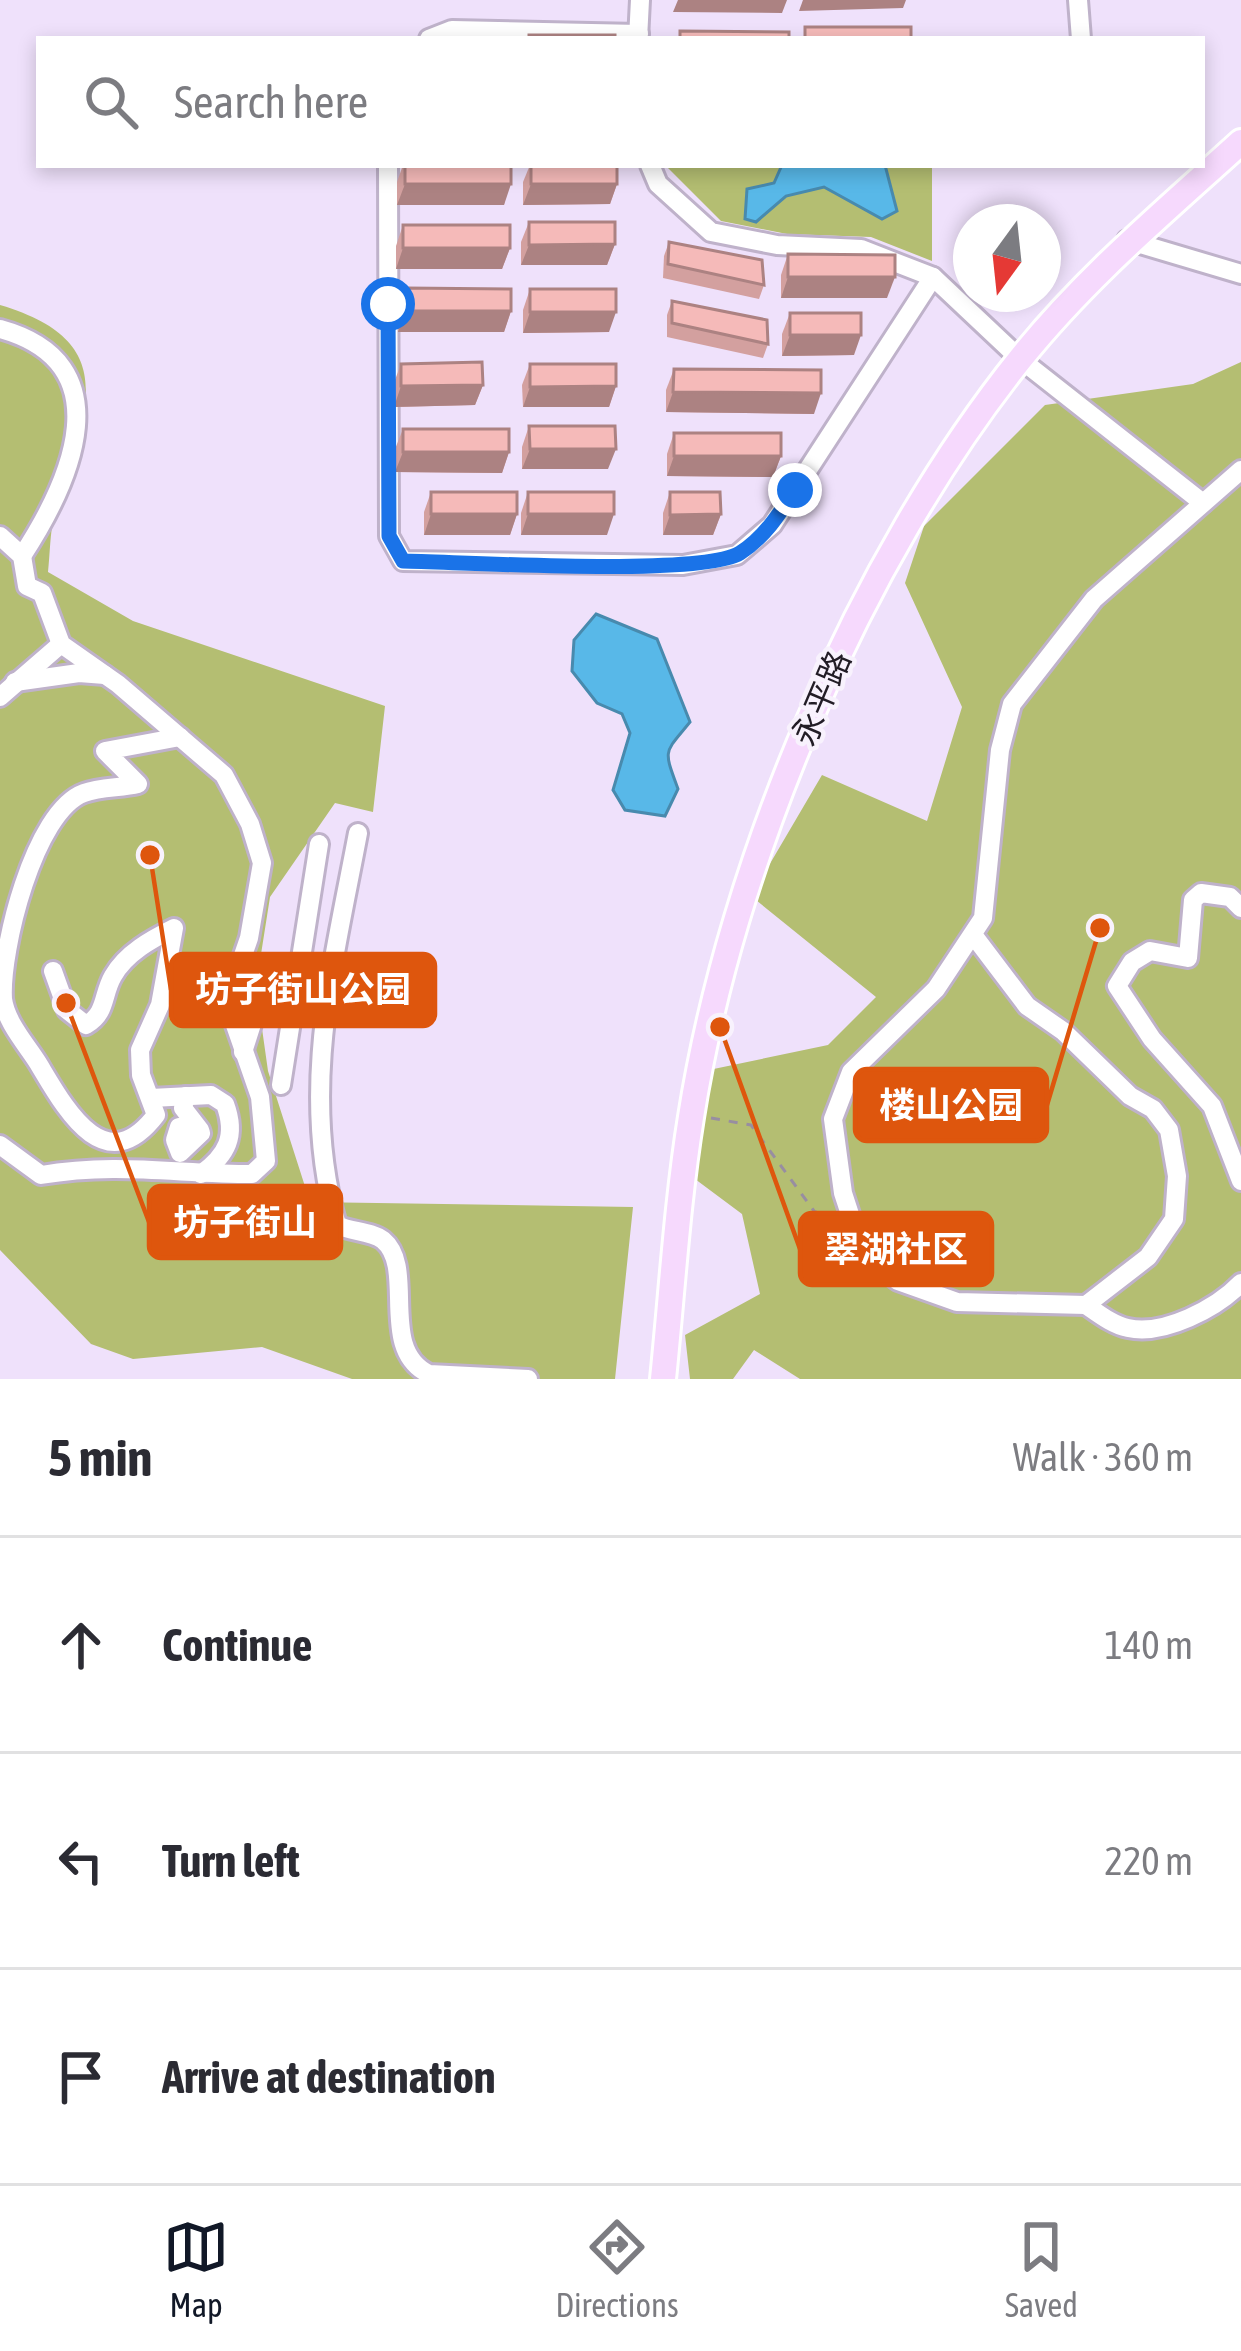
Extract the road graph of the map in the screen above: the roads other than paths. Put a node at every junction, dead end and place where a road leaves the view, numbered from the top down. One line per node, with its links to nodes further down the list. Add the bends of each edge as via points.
1 (640, 0): 4 (street)
2 (1078, 0): 5 (street)
3 (437, 36): 4 (street)
4 (639, 36)
5 (1081, 36)
6 (1241, 126): 8 (main road)
7 (1241, 142): 12 (main road, 永平路)
8 (1205, 156)
9 (388, 168): 14 (street, via 389,536 403,561 683,565 737,555 772,525)
10 (651, 168): 14 (street, via 711,232 861,249)
11 (1191, 168): 16 (main road, 永平路, via 1142,209)
12 (1126, 240): 13 (street); 16 (main road, 永平路)
13 (1241, 274)
14 (933, 277): 16 (street)
15 (0, 329): 20 (street, via 40,348 68,375 79,400 78,438)
16 (1016, 355): 18 (street); 43 (main road, 永平路, via 921,482 823,658 736,887 684,1091); 44 (main road, 永平路, via 833,663 746,890 691,1115)
17 (1241, 470): 18 (street)
18 (1203, 502): 29 (street, via 1094,598 1012,704 1000,750 988,902)
19 (0, 536): 20 (street)
20 (22, 556): 21 (street, via 27,586 42,593)
21 (61, 644): 22 (street); 23 (street)
22 (106, 675): 23 (street); 25 (street)
23 (15, 682): 24 (street)
24 (0, 697)
25 (180, 737): 33 (street, via 224,775 262,863 227,1002); 36 (street, via 105,751 138,784 87,791 57,814 8,930 3,998 71,1116 100,1141 122,1141 156,1115)
26 (358, 833): 32 (street)
27 (319, 844): 30 (street)
28 (1241, 908): 39 (street, via 1230,896 1201,892 1190,913 1188,958 1143,954 1117,986 1212,1106)
29 (974, 936): 41 (street, via 1027,1006 1169,1130 1174,1219 1148,1257); 41 (street, via 937,989 842,1087 833,1142 853,1225 874,1263 927,1294 1000,1307)
30 (297, 969): 32 (street); 33 (street, via 267,977); 34 (street)
31 (53, 971): 36 (street, via 67,1010 86,1025 102,1011 113,975 145,942 174,928 160,1005 140,1050)
32 (332, 976): 42 (street, via 318,1137 337,1225 377,1236 390,1249 403,1342 417,1368)
33 (243, 1052): 38 (street, via 260,1097 266,1161 252,1174)
34 (281, 1085)
35 (186, 1096): 36 (street); 36 (street, via 186,1128); 38 (street, via 218,1096 228,1111 225,1153)
36 (151, 1098)
37 (0, 1145): 38 (street, via 41,1174 99,1165)
38 (201, 1174)
39 (1241, 1181)
40 (1241, 1283): 41 (street, via 1188,1317 1134,1330)
41 (1086, 1306)
42 (529, 1379)
43 (652, 1379)
44 (663, 1379)

